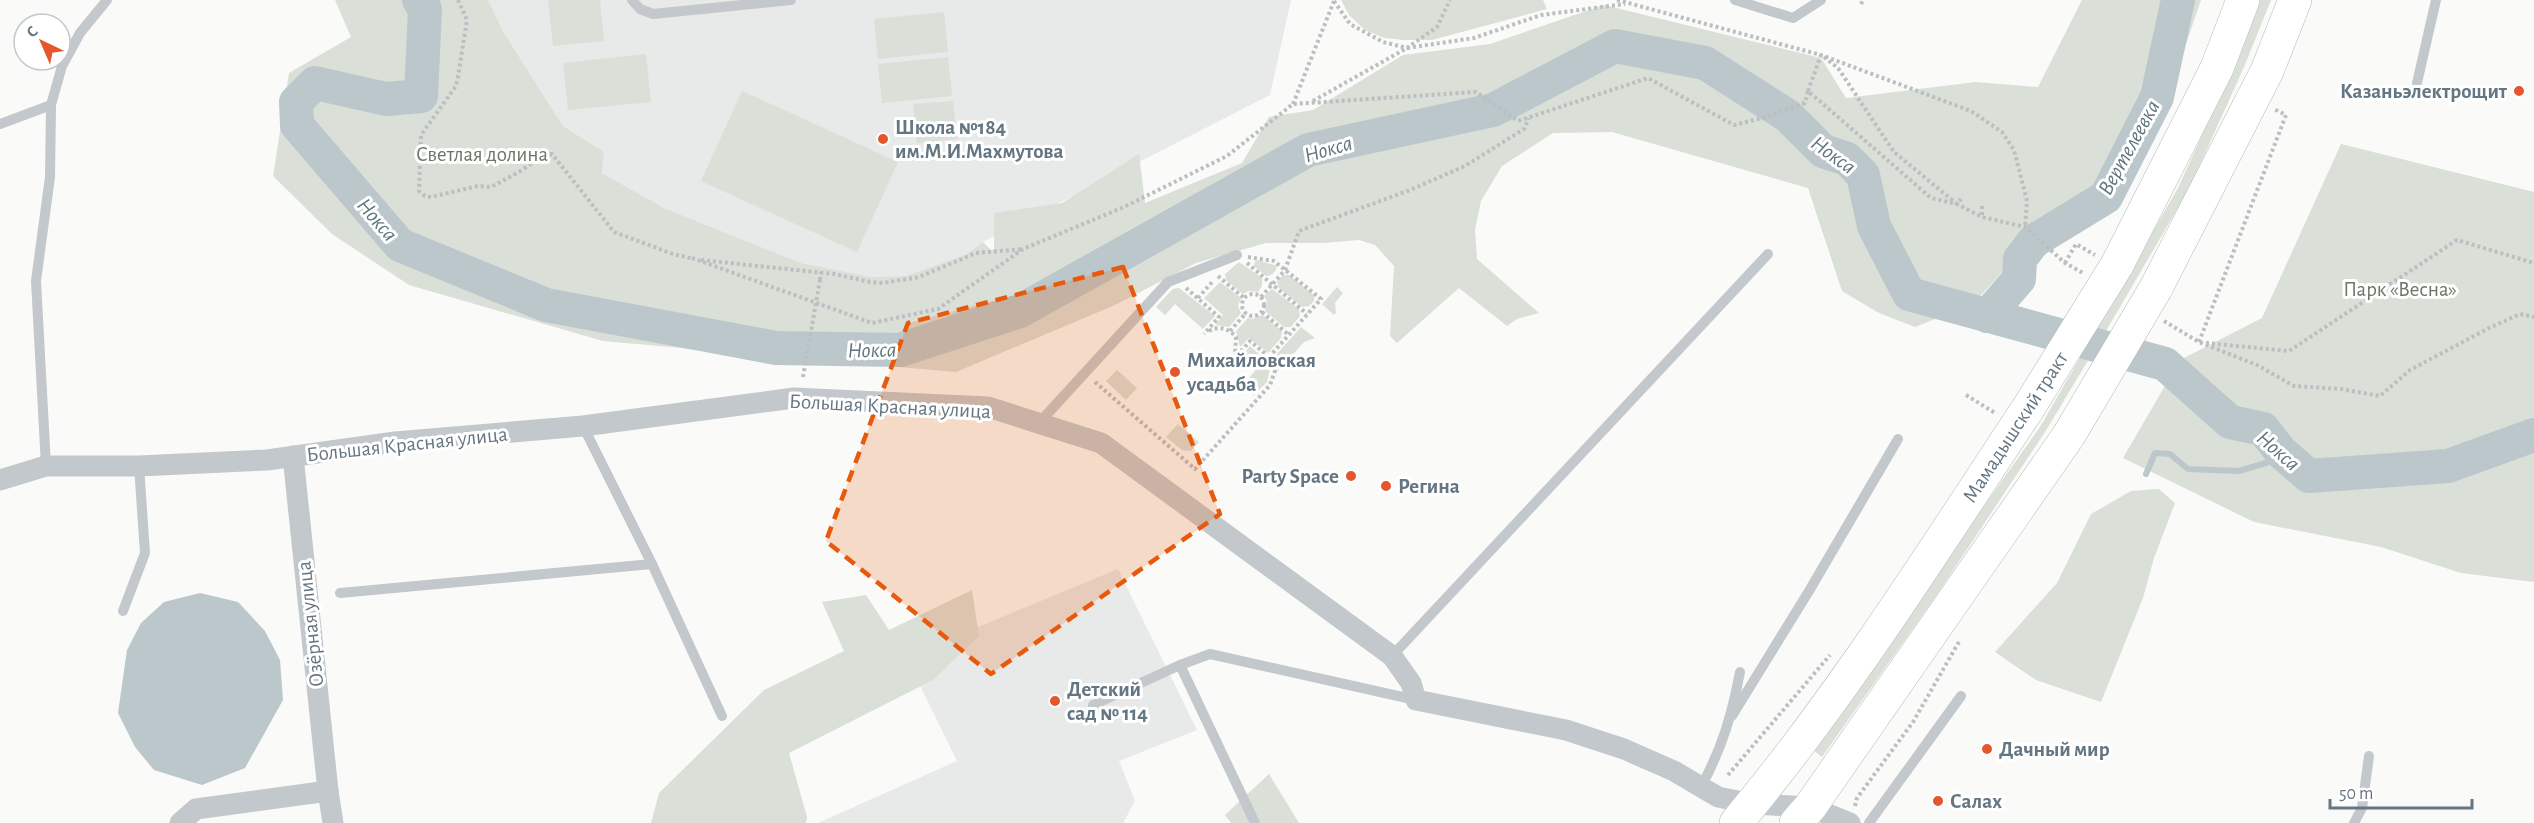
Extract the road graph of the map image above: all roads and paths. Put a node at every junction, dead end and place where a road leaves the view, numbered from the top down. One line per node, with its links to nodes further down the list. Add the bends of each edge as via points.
1 (107, 0): 20 (lane, via 80,33 62,66)
2 (458, 0): 33 (path, via 467,22 457,83 421,135 419,191 431,197 493,186 552,154 614,231)
3 (633, 0): 4 (lane, via 640,9 653,14)
4 (791, 0)
5 (1450, 0): 14 (path, via 1437,27)
6 (1617, 0): 13 (path)
7 (1735, 0): 8 (lane, via 1792,18)
8 (1821, 0)
9 (2243, 0): 34 (main road, Мамадышский тракт, via 2217,68)
10 (2295, 0): 80 (main road, bridge, via 2267,71 2156,288 2069,435)
11 (2436, 0): 16 (lane)
12 (1334, 1): 14 (path, via 1350,24 1383,42); 19 (path)
13 (1628, 4): 14 (path, via 1541,15 1474,38); 15 (path)
14 (1407, 48): 18 (path)
15 (1821, 55): 17 (path); 25 (path, via 1838,68 1894,152); 28 (path, via 1971,111 2002,132 2014,150 2027,201)
16 (2417, 83)
17 (1808, 91): 22 (path, via 1805,103 1734,125 1648,78); 25 (path, via 1931,198)
18 (1310, 103): 19 (path); 22 (path, via 1476,92 1518,121)
19 (1293, 104): 29 (path, via 1227,156 1124,207)
20 (51, 105): 23 (lane); 61 (lane, via 50,177 36,281)
21 (2274, 109): 51 (path, via 2286,115)
22 (1529, 117): 37 (path, via 1524,129 1465,166 1299,231)
23 (0, 124)
24 (1962, 198): 25 (path)
25 (1957, 204): 27 (path)
26 (1982, 206): 27 (path)
27 (1982, 217): 28 (path)
28 (2025, 227): 31 (path)
29 (1023, 249): 33 (path, via 938,309 872,323); 38 (path, via 976,253 904,280 870,282)
30 (1768, 254): 68 (lane)
31 (2055, 254)
32 (1237, 255): 37 (path, via 1274,261); 39 (path); 40 (path); 57 (lane, via 1168,282)
33 (692, 258): 38 (path)
34 (2105, 260): 36 (path, via 2076,244); 56 (main road, Мамадышский тракт, bridge)
35 (2534, 262): 51 (path, via 2457,240 2289,351)
36 (2065, 263)
37 (1285, 270): 40 (path); 47 (path, via 1321,299)
38 (821, 272): 54 (path, bridge)
39 (1218, 276): 43 (path); 44 (path)
40 (1272, 284): 42 (path); 47 (path)
41 (1182, 285): 43 (path)
42 (1261, 297): 44 (path, via 1254,294); 45 (path)
43 (1198, 298): 49 (path, via 1219,317 1204,334 1213,329)
44 (1244, 298): 46 (path)
45 (1262, 312): 46 (path, via 1254,316); 50 (path)
46 (1246, 313): 49 (path)
47 (1307, 314): 50 (path)
48 (2534, 317): 51 (path, via 2520,314 2489,328 2410,370 2380,396 2294,386 2257,365)
49 (1230, 331): 52 (path, via 1236,337 1234,359 1250,341)
50 (1289, 335): 52 (path)
51 (2199, 342)
52 (1269, 357): 53 (path, via 1274,361 1275,371 1270,385 1195,470)
53 (1088, 376)
54 (803, 377)
55 (1966, 395): 56 (path)
56 (2013, 413): 79 (main road, Мамадышский тракт, via 1890,617)
57 (1039, 423): 58 (street, Большая Красная улица, via 988,407 794,398); 68 (street, Большая Красная улица, via 1101,442)
58 (583, 426): 60 (street, Большая Красная улица, via 395,442); 64 (lane)
59 (1898, 439): 75 (lane)
60 (293, 456): 62 (street, Большая Красная улица); 78 (street, Озёрная улица)
61 (46, 466): 62 (street, Большая Красная улица); 63 (street, Большая Красная улица)
62 (139, 466): 66 (lane, via 145,553)
63 (0, 480)
64 (652, 564): 65 (lane); 74 (lane)
65 (340, 593)
66 (123, 611)
67 (1965, 631): 81 (path, via 1913,722 1857,798)
68 (1392, 656): 72 (street, Большая Красная улица, via 1412,683)
69 (1180, 665): 72 (lane, via 1210,654); 73 (lane); 84 (lane)
70 (1740, 672): 75 (lane)
71 (1961, 696): 85 (lane)
72 (1416, 700): 77 (street, via 1566,730 1624,748)
73 (1094, 705)
74 (722, 716)
75 (1732, 716): 77 (lane)
76 (2369, 756): 86 (lane, via 2362,808)
77 (1701, 787): 79 (street)
78 (328, 791): 82 (street, via 196,809); 83 (street, Озёрная улица)
79 (1744, 813): 80 (street)
80 (1803, 815): 81 (street)
81 (1852, 818)
82 (180, 823)
83 (333, 823)
84 (1254, 823)
85 (1869, 823)
86 (2354, 823)

